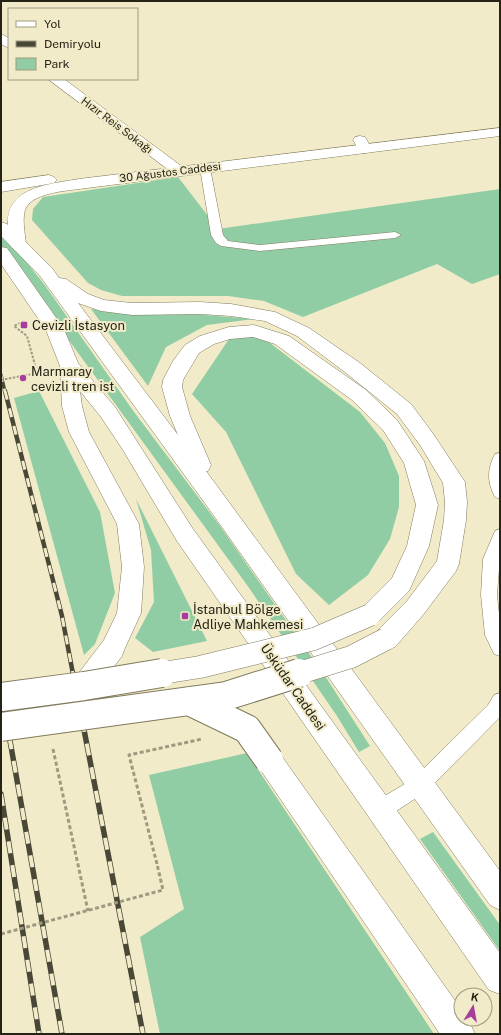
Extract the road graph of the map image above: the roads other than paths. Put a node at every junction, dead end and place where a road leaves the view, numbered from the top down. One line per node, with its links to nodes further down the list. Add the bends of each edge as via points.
1 (56, 80): 5 (main road, Hızır Reis Sokağı)
2 (500, 121): 4 (main road, 30 Ağustos Caddesi)
3 (500, 132): 4 (main road, 30 Ağustos Caddesi)
4 (362, 144): 5 (main road, 30 Ağustos Caddesi); 6 (main road, 30 Ağustos Caddesi)
5 (166, 162): 7 (main road, Hızır Reis Sokağı); 8 (main road, 30 Ağustos Caddesi)
6 (205, 168): 7 (main road, 30 Ağustos Caddesi); 12 (lane, via 217,235 225,244 276,248)
7 (179, 171): 13 (main road, 30 Ağustos Caddesi, via 79,184 33,193 19,205 16,218)
8 (25, 184): 9 (main road, 30 Ağustos Caddesi); 10 (main road, 30 Ağustos Caddesi)
9 (1, 187)
10 (1, 194)
11 (1, 227): 13 (main road)
12 (395, 235)
13 (18, 244): 15 (main road)
14 (1, 252): 16 (main road, Üsküdar Caddesi, via 55,329)
15 (46, 272): 19 (main road); 25 (main road, bridge, via 82,298 101,305 132,309 231,310 269,316 303,332 404,409 454,482 455,520 448,564 415,608 386,638 351,657 226,696)
16 (70, 366): 22 (main road, via 72,406 79,432 128,524 133,566 129,614 113,648); 28 (main road, Üsküdar Caddesi, via 108,412 185,535)
17 (500, 458): 18 (lane, via 495,479)
18 (500, 493)
19 (215, 500): 22 (main road, bridge, via 180,416 174,397 173,380 192,349 207,340 229,333 254,331 282,340 359,394 390,425 414,461 427,505 418,546 402,584 370,615 307,641 200,666); 27 (main road)
20 (500, 535): 21 (lane, via 491,559 489,595 493,635)
21 (500, 649)
22 (84, 686): 23 (main road, bridge)
23 (1, 697)
24 (500, 700): 27 (lane, via 494,711)
25 (189, 701): 26 (main road, bridge); 31 (main road, bridge, via 247,729)
26 (1, 727)
27 (420, 785): 28 (lane); 29 (main road)
28 (380, 810): 30 (main road, Üsküdar Caddesi)
29 (500, 895)
30 (500, 979)
31 (459, 1034)

